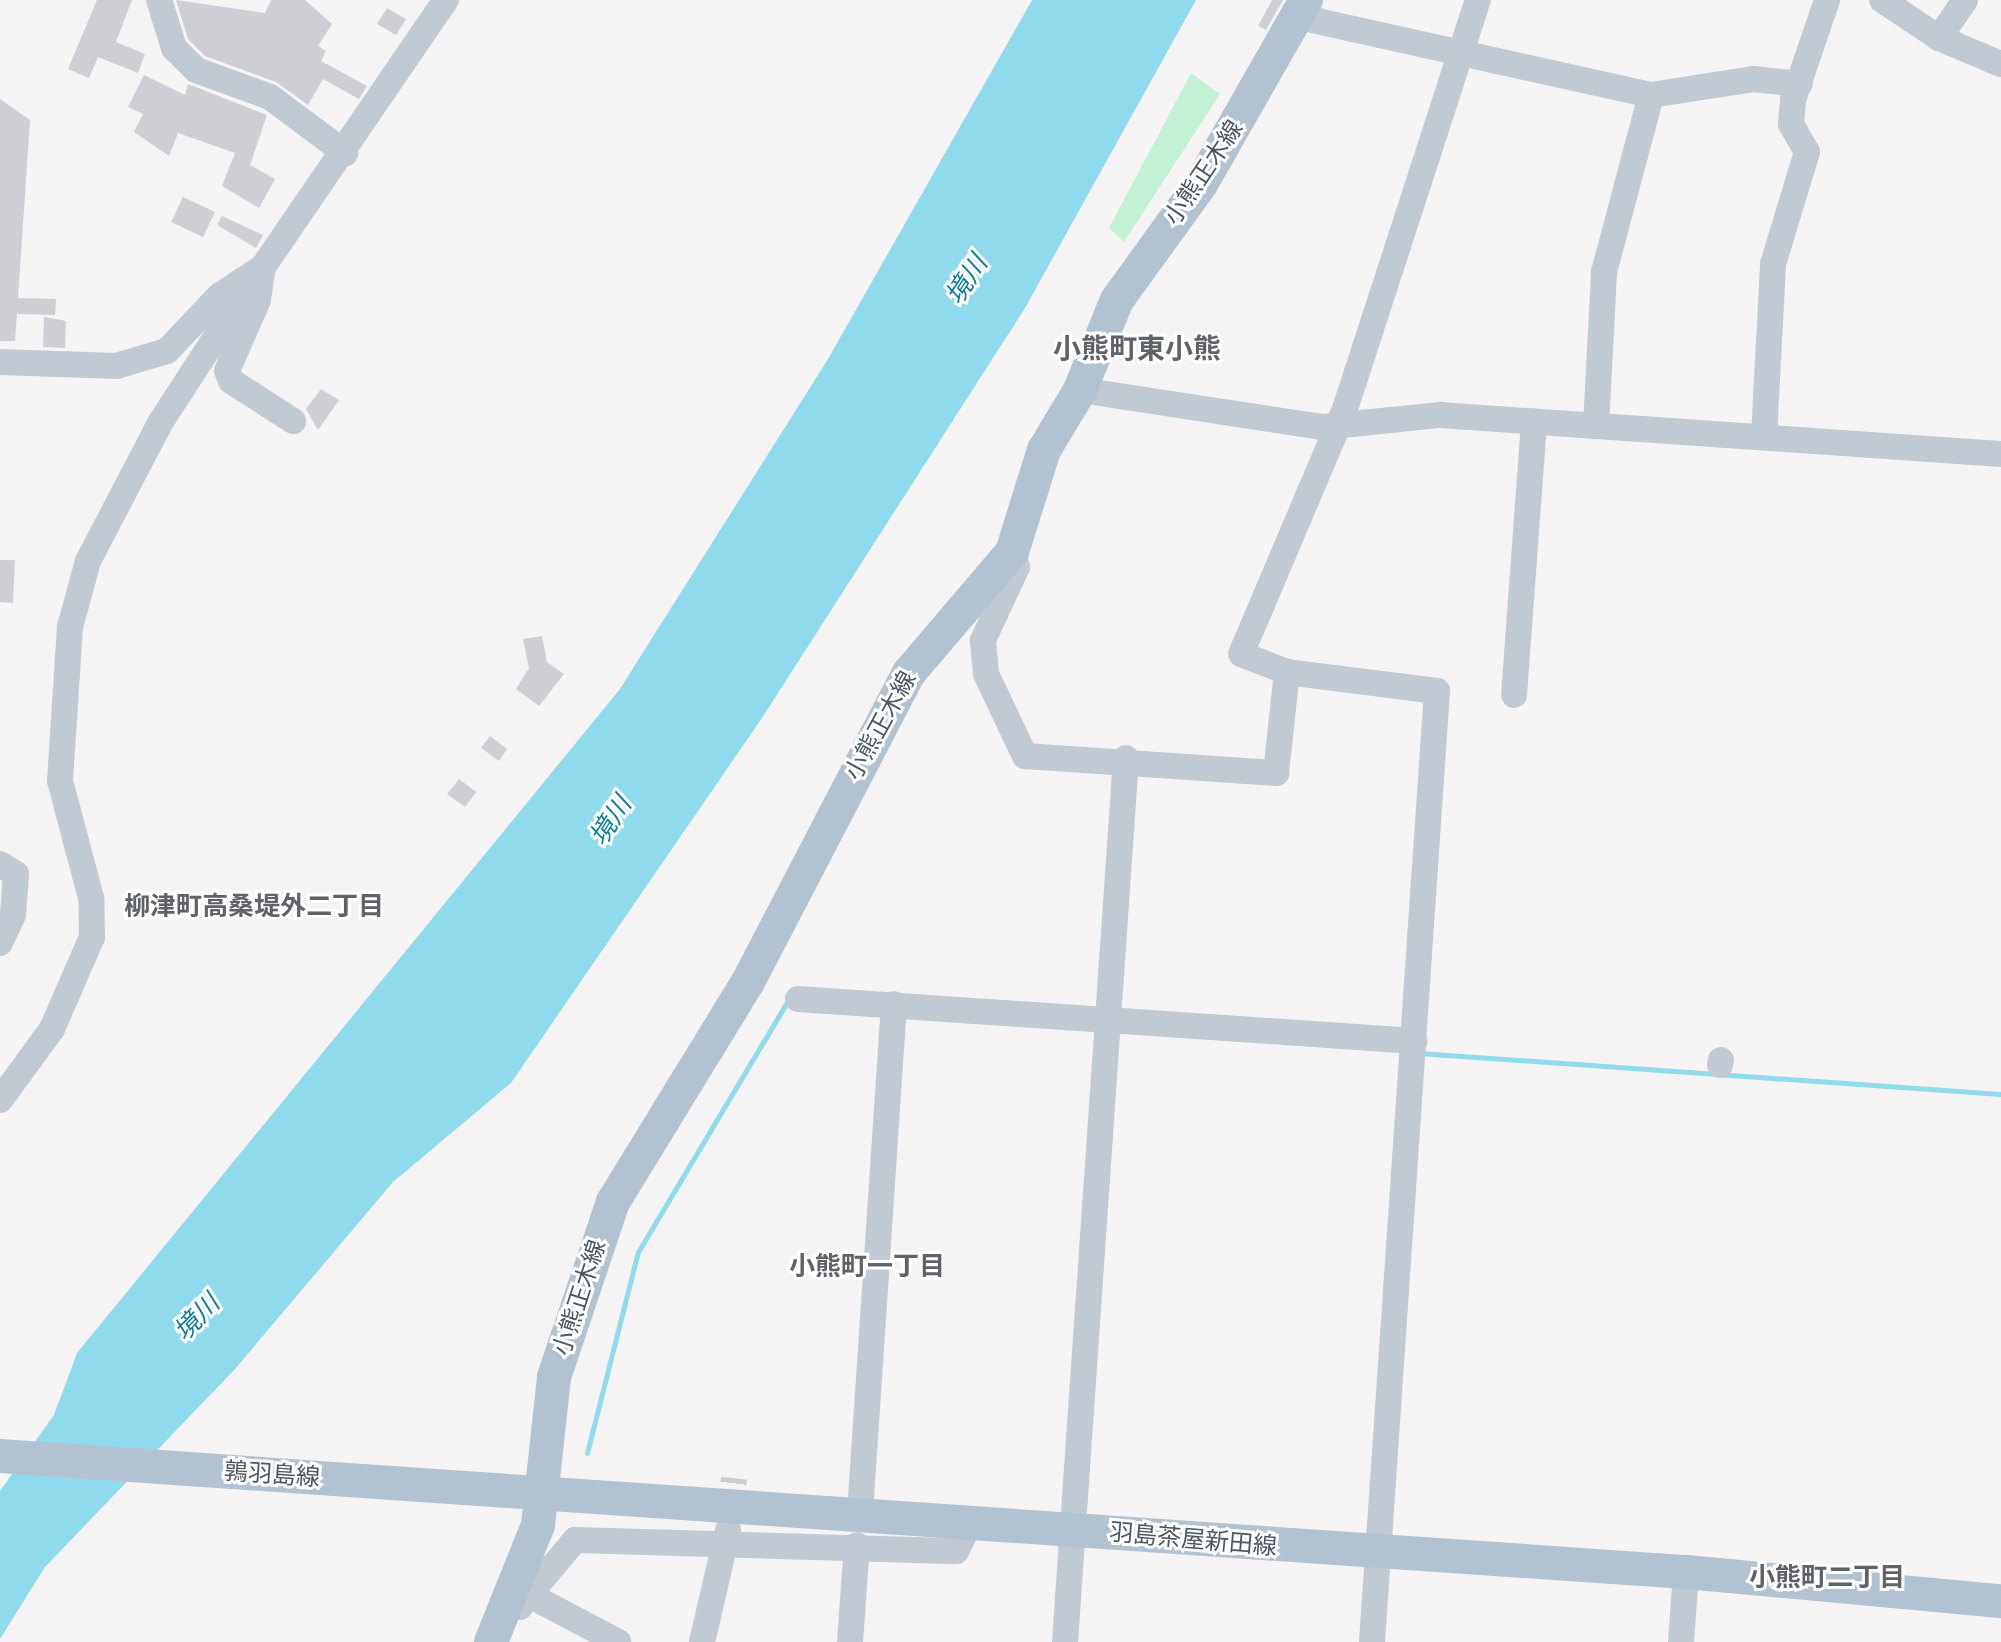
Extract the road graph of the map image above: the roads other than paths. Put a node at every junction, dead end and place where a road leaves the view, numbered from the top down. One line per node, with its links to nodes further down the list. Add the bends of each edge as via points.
1 (159, 0): 13 (street, via 174,48 196,70 270,97)
2 (446, 0): 13 (street)
3 (1478, 0): 9 (street)
4 (1827, 0): 11 (street)
5 (1882, 0): 8 (street)
6 (1965, 0): 8 (street)
7 (1303, 9): 9 (street); 16 (main road, 小熊正木線, via 1201,184 1117,300)
8 (1939, 38): 10 (street)
9 (1464, 50): 12 (street); 19 (street)
10 (2001, 64)
11 (1800, 84): 12 (street, via 1753,79); 21 (street, via 1791,124 1807,152 1773,264)
12 (1651, 95): 20 (street, via 1604,272)
13 (345, 153): 14 (street)
14 (253, 273): 15 (street, via 167,351 138,363); 17 (street, via 258,300 227,371 231,381); 33 (street, via 139,460 88,561 70,627 60,781 91,898 92,937 52,1029)
15 (0, 362)
16 (1080, 390): 19 (street); 23 (main road, 小熊正木線, via 1044,450)
17 (293, 421)
18 (1534, 422): 19 (street, via 1440,415); 20 (street); 25 (street)
19 (1337, 425): 24 (street, via 1241,654)
20 (1596, 426): 21 (street)
21 (1764, 437): 22 (street)
22 (2001, 454)
23 (1012, 552): 26 (street, via 1017,567 983,640 986,674 1018,748 1025,756); 35 (main road, 小熊正木線, via 909,673 749,980 613,1202 554,1377)
24 (1287, 672): 26 (street, via 1276,773); 32 (street, via 1437,691)
25 (1514, 695)
26 (1126, 758): 31 (street)
27 (0, 864): 28 (street, via 16,874 13,915)
28 (0, 943)
29 (798, 999): 30 (street)
30 (894, 1004): 31 (street); 36 (street)
31 (1108, 1020): 32 (street); 37 (street)
32 (1415, 1041): 39 (street)
33 (0, 1100)
34 (0, 1456): 35 (main road, 鶉羽島線)
35 (529, 1493): 36 (main road, 羽島茶屋新田線); 43 (main road)
36 (858, 1529): 37 (main road, 羽島茶屋新田線, via 970,1524); 38 (street); 47 (street)
37 (1072, 1530): 39 (main road, 羽島茶屋新田線); 48 (street)
38 (728, 1537): 41 (street, via 575,1540); 46 (street)
39 (1378, 1556): 40 (main road, 羽島茶屋新田線); 49 (street)
40 (1686, 1572): 42 (main road, 羽島茶屋新田線); 50 (street)
41 (529, 1595): 44 (street); 45 (street)
42 (2001, 1601)
43 (491, 1642)
44 (502, 1642)
45 (618, 1642)
46 (702, 1642)
47 (850, 1642)
48 (1065, 1642)
49 (1372, 1642)
50 (1681, 1642)

